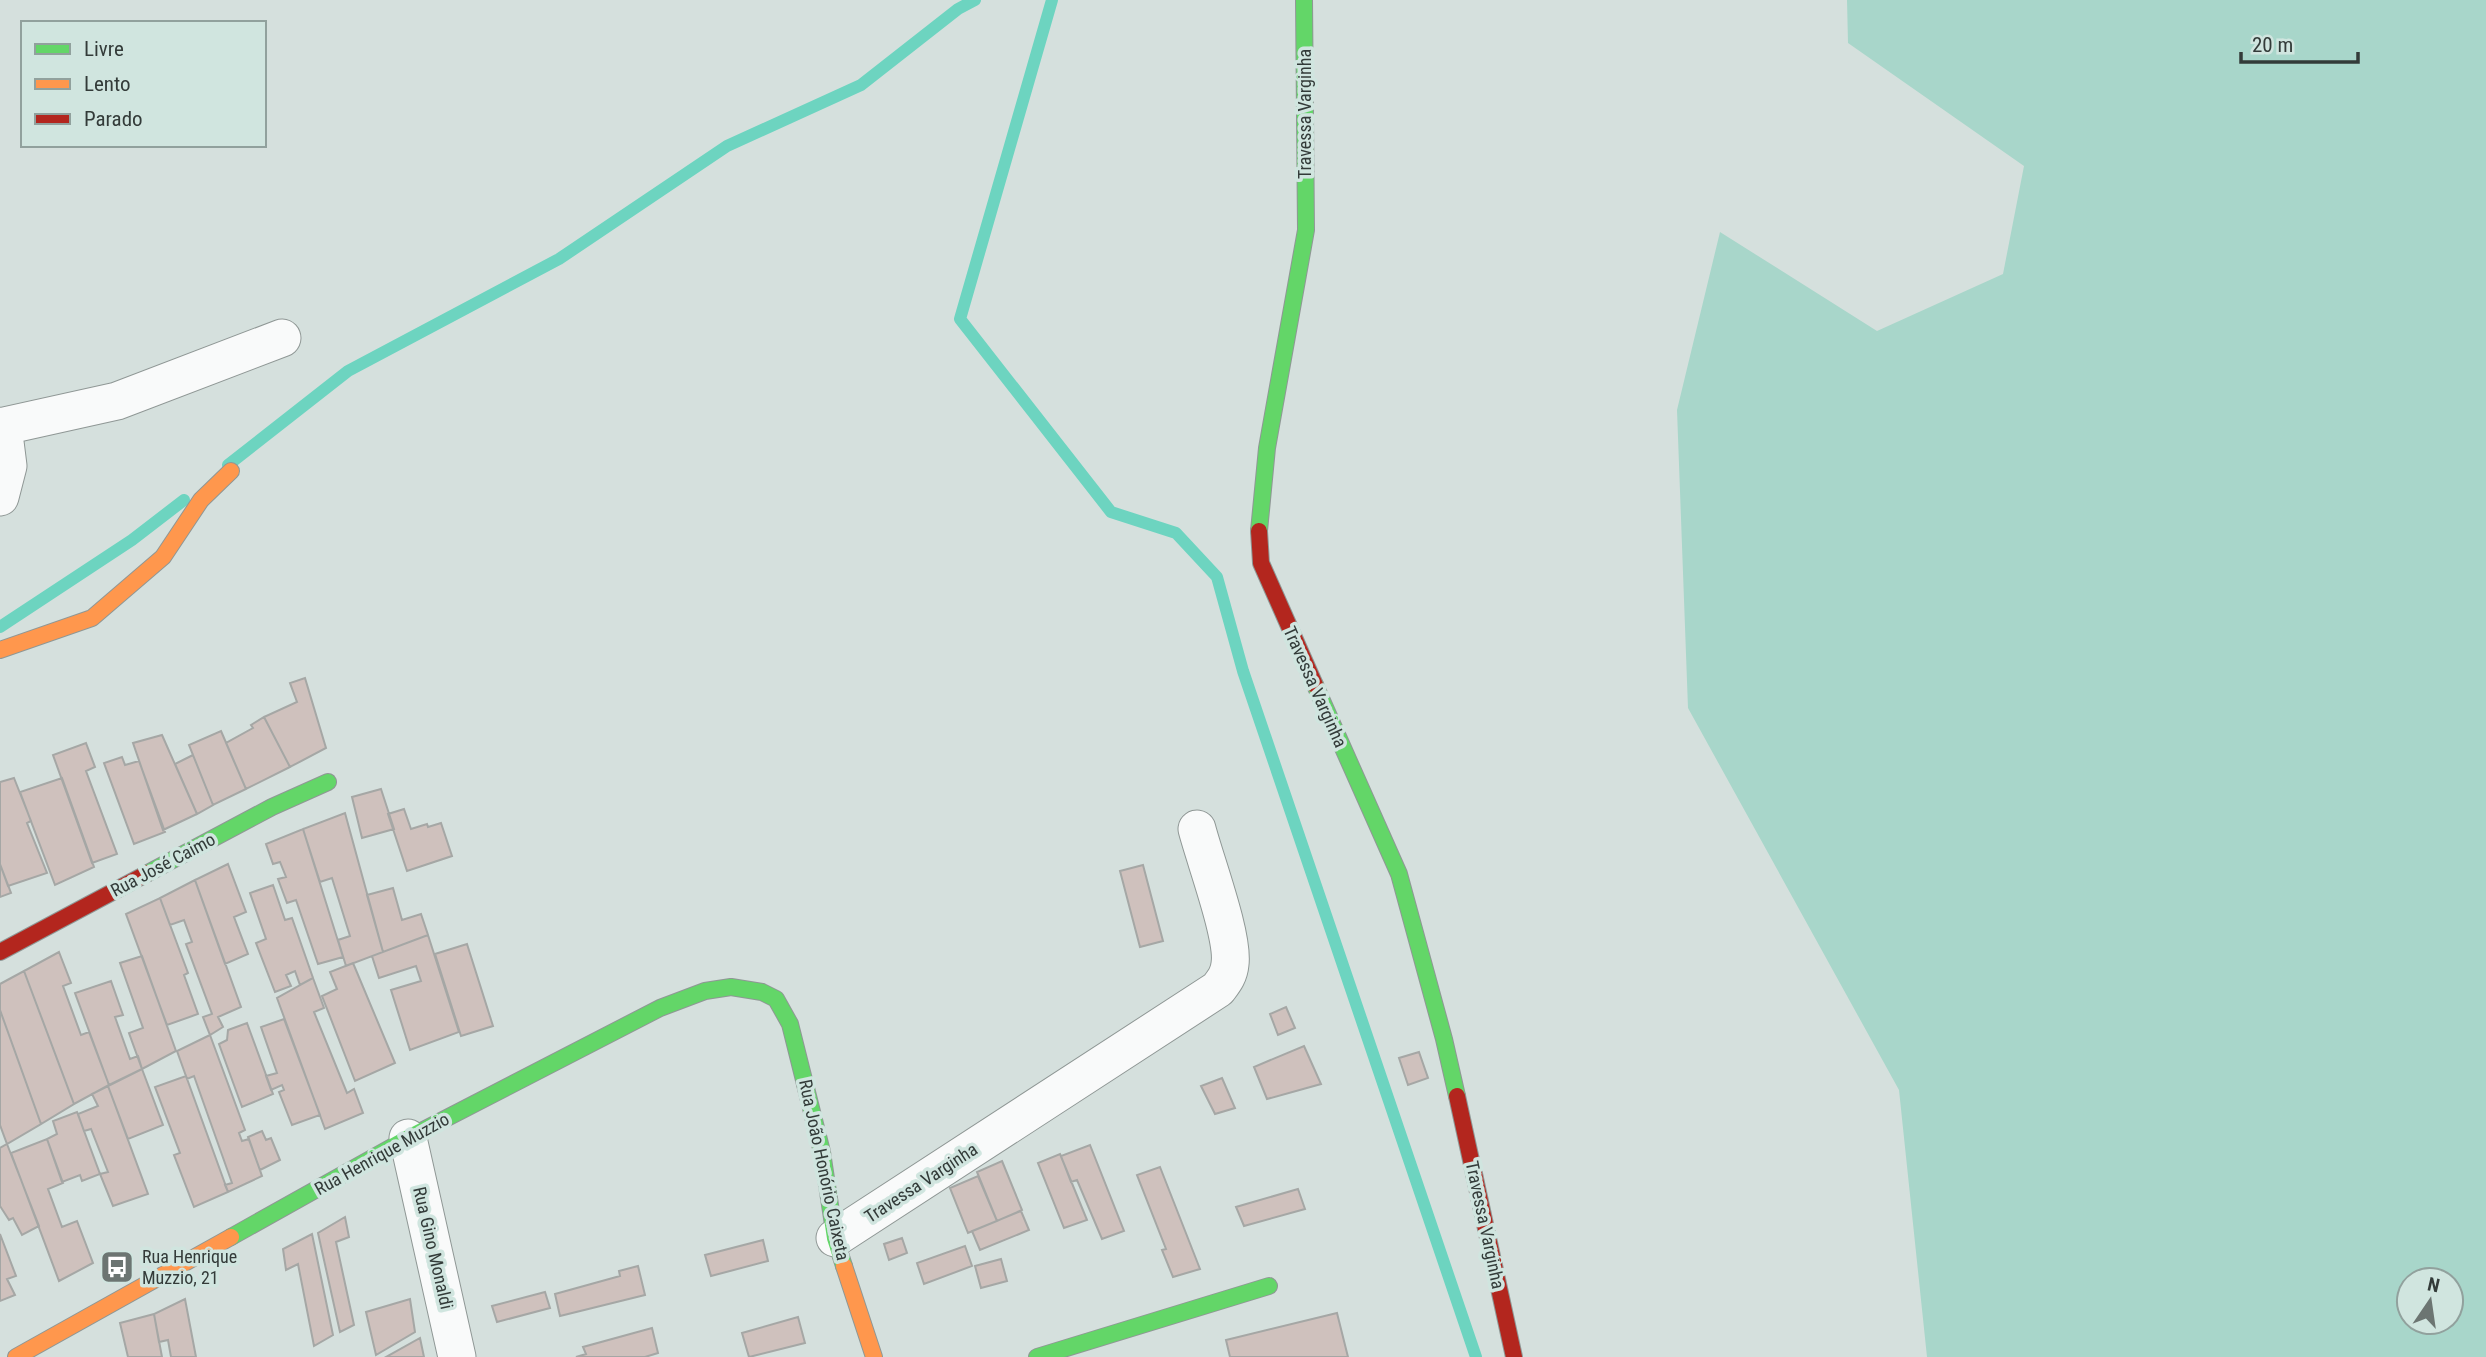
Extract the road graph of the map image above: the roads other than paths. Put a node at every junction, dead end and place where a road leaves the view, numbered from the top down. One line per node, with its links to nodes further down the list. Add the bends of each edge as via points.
1 (1304, 0): 18 (street, Travessa Varginha, via 1306,230 1267,448 1258,525 1261,563 1399,874 1444,1039)
2 (282, 338): 3 (street, via 117,401)
3 (1, 427): 5 (street, via 8,466)
4 (231, 471): 6 (street, via 201,500 163,557 92,618)
5 (0, 497)
6 (0, 650)
7 (328, 782): 9 (street, Rua José Caimo, via 272,807)
8 (1196, 829): 12 (street, Travessa Varginha, via 1229,941 1231,962 1218,989)
9 (0, 952)
10 (762, 992): 11 (street, Rua Henrique Muzzio, via 730,987 684,997); 12 (street, Rua João Honório Caixeta, via 776,999 790,1024 822,1152)
11 (408, 1138): 14 (street, Rua Henrique Muzzio); 15 (street, Rua Gino Monaldi)
12 (835, 1238): 16 (street, Rua João Honório Caixeta)
13 (1269, 1286): 17 (street)
14 (16, 1357)
15 (457, 1357)
16 (874, 1357)
17 (1037, 1357)
18 (1514, 1357)

